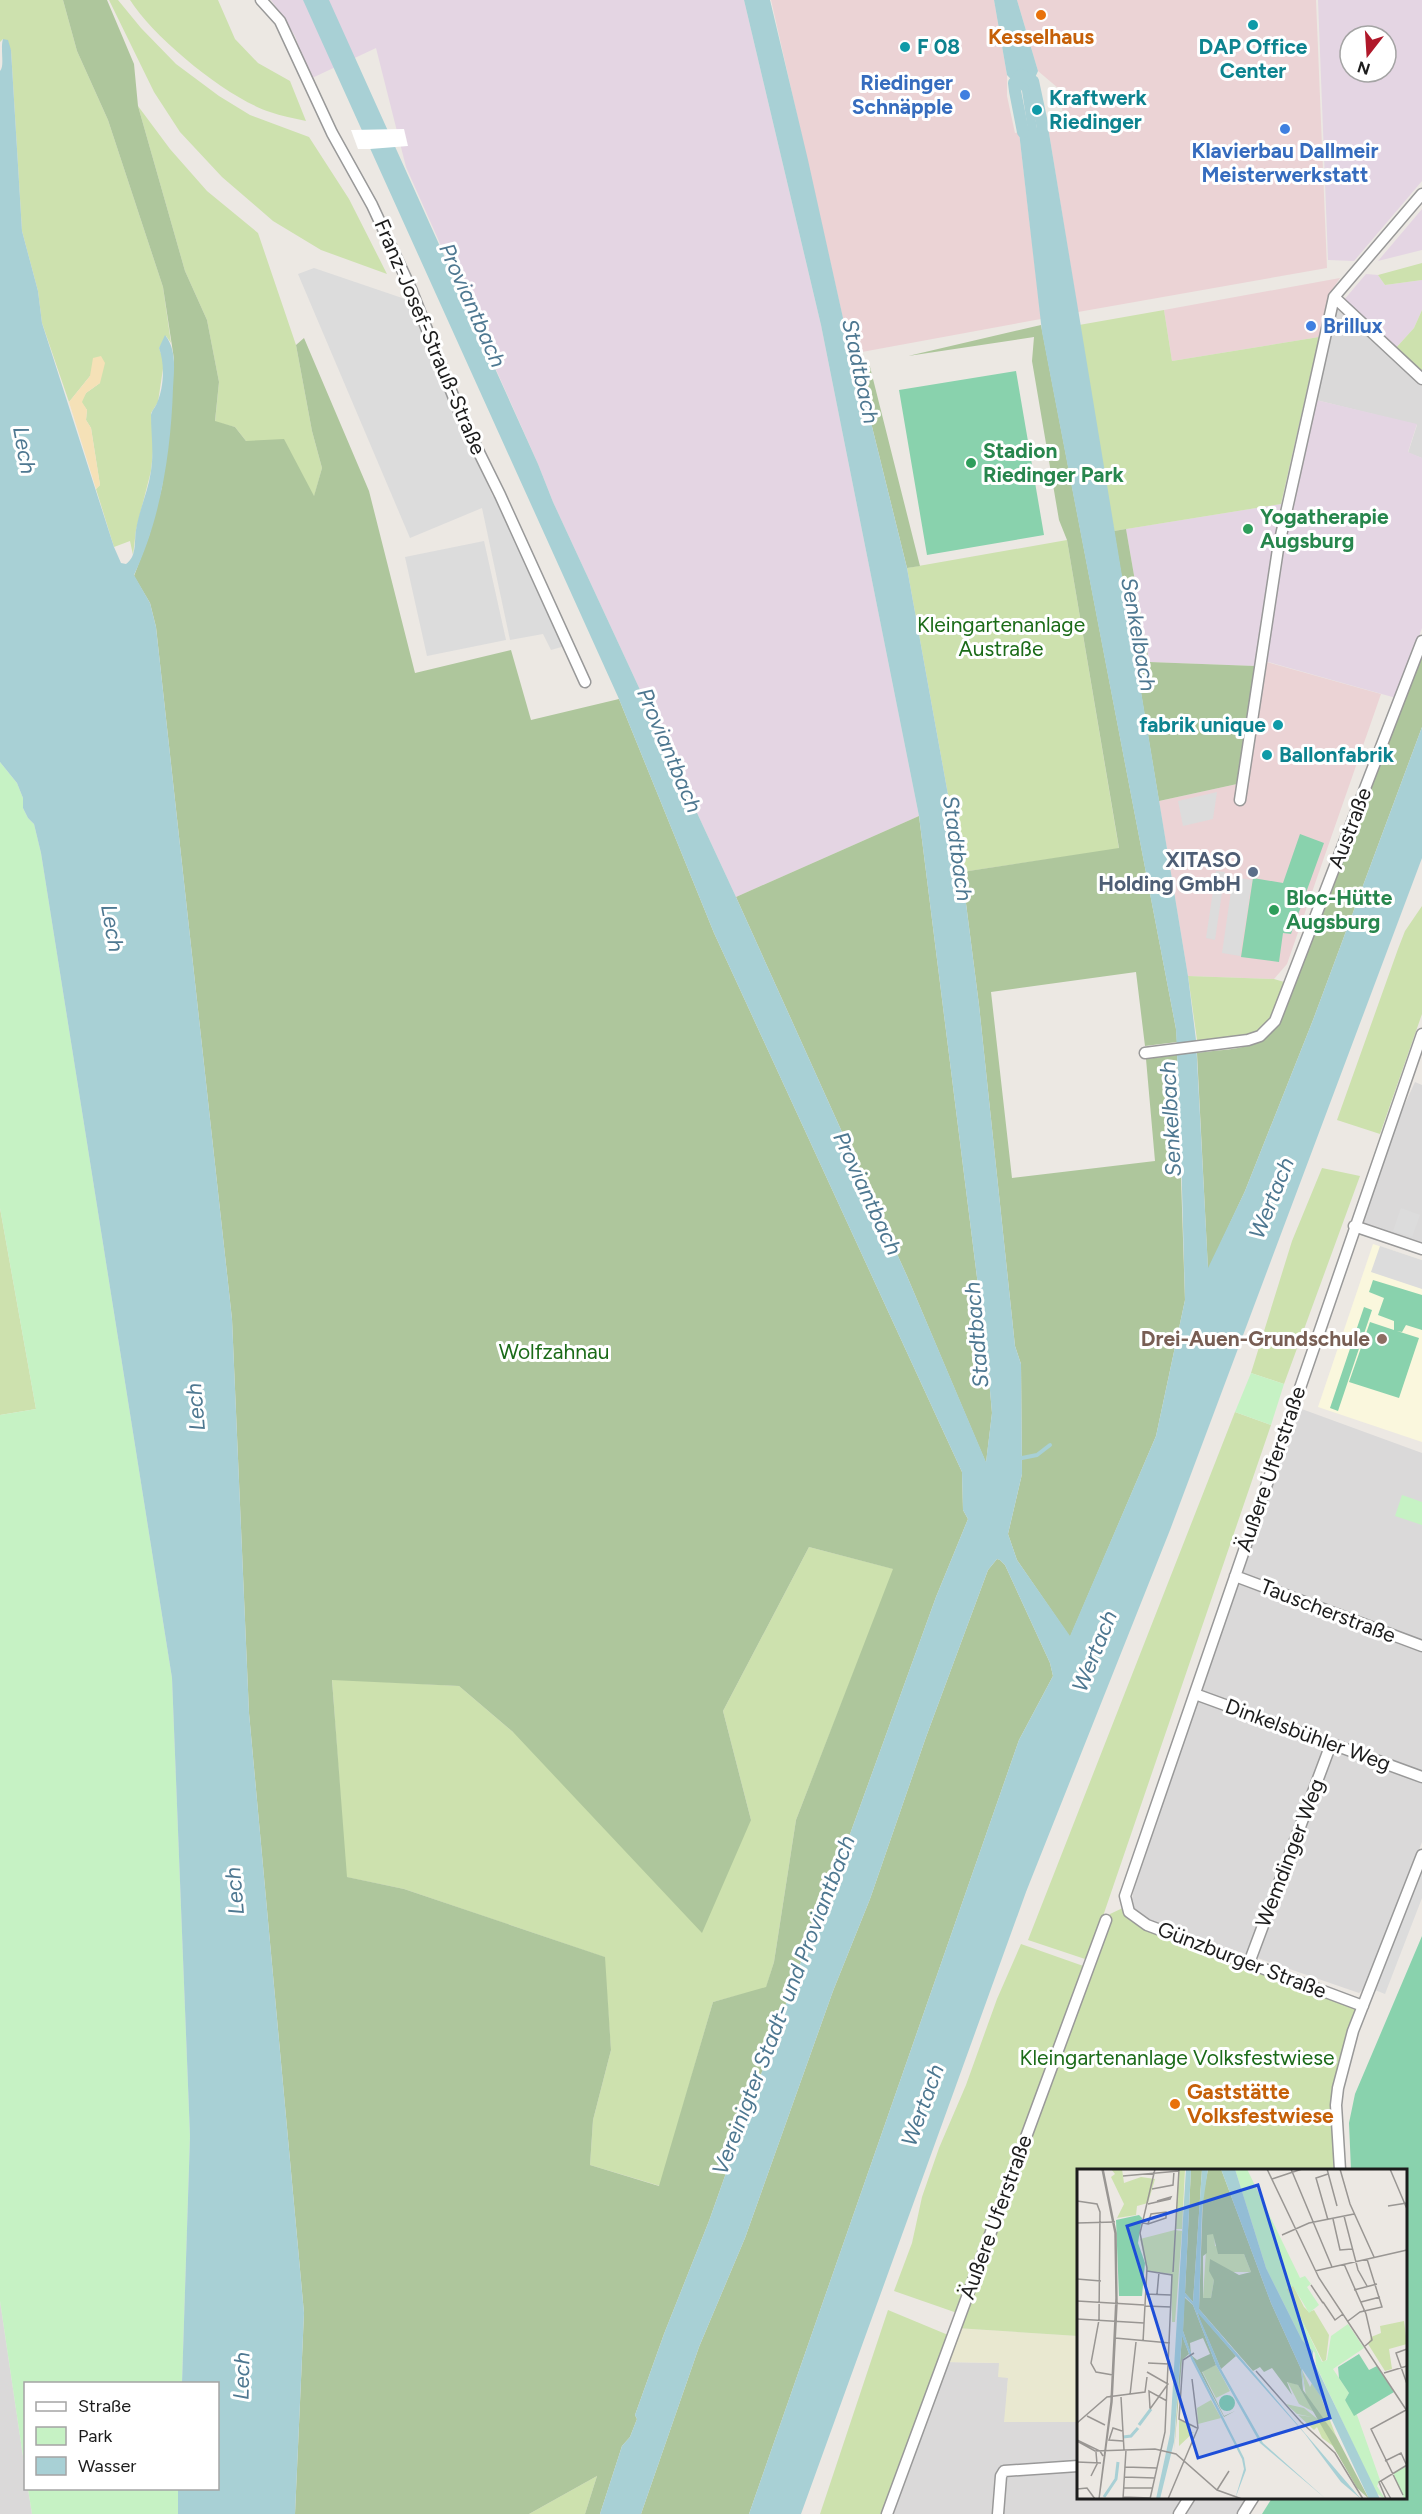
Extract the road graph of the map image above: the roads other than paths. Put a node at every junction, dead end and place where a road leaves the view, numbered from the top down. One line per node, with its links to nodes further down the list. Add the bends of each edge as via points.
1 (261, 0): 6 (street, Franz-Josef-Strauß-Straße, via 280,21 336,141 372,205 411,289 461,416)
2 (1422, 194): 3 (street)
3 (1334, 297): 4 (street); 7 (street, via 1278,549)
4 (1422, 380)
5 (1422, 641): 9 (street, Austraße, via 1278,1015 1260,1036 1248,1040)
6 (585, 682)
7 (1240, 800)
8 (1422, 1034): 10 (street, Äußere Uferstraße)
9 (1145, 1053)
10 (1354, 1226): 11 (street); 12 (street, Äußere Uferstraße)
11 (1422, 1249)
12 (1235, 1576): 13 (street, Tauscherstraße); 14 (street, Äußere Uferstraße)
13 (1422, 1646)
14 (1194, 1694): 15 (street, Dinkelsbühler Weg); 18 (street, Äußere Uferstraße, via 1128,1885)
15 (1331, 1744): 16 (street, Dinkelsbühler Weg); 20 (street, Wemdinger Weg)
16 (1422, 1777)
17 (1422, 1855): 21 (street)
18 (1127, 1906): 20 (street, Günzburger Straße, via 1147,1925)
19 (1106, 1920): 26 (street, Äußere Uferstraße)
20 (1248, 1963): 21 (street, Günzburger Straße)
21 (1363, 2006): 22 (street, via 1338,2088)
22 (1340, 2169)
23 (1077, 2466): 27 (street, via 1004,2471)
24 (1188, 2499): 28 (street)
25 (1252, 2499): 29 (street)
26 (887, 2514)
27 (998, 2514)
28 (1179, 2514)
29 (1243, 2514)

